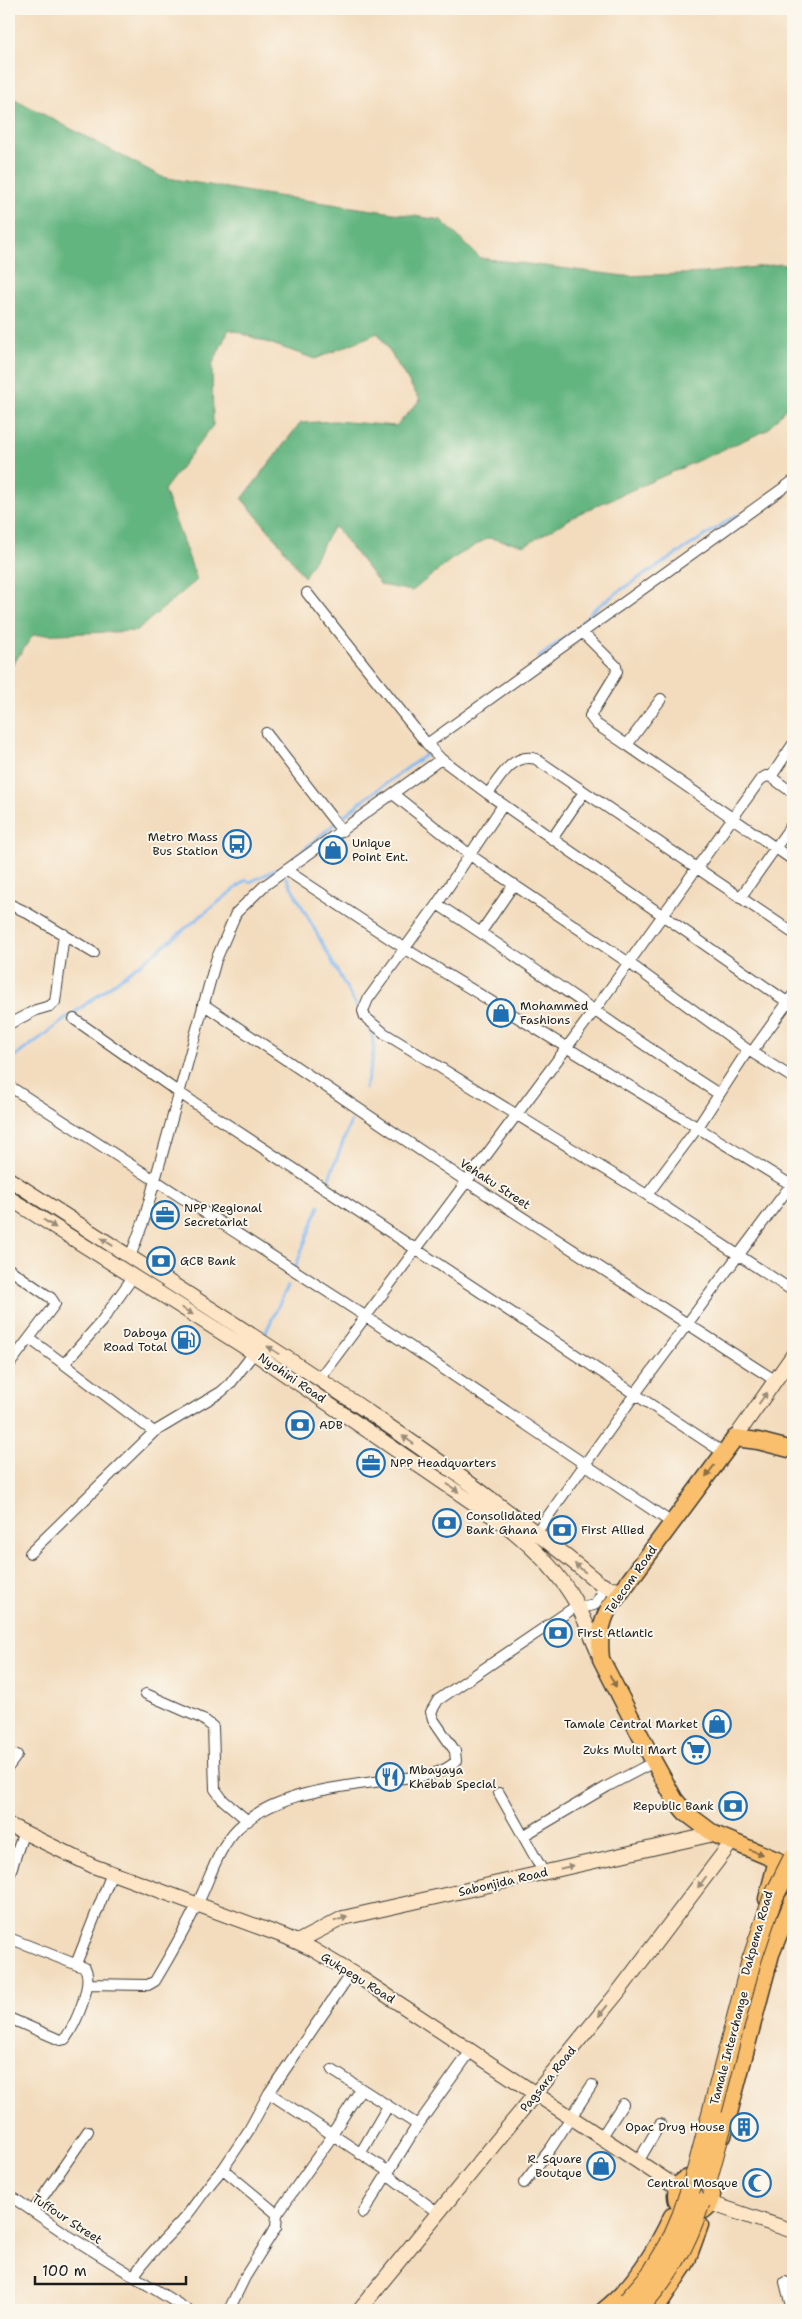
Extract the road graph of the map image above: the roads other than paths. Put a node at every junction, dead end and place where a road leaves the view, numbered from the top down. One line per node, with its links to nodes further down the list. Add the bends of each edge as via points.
1 (793, 481): 3 (street)
2 (307, 593): 6 (street)
3 (582, 633): 6 (street); 8 (street, via 616,666 617,672 593,708 591,720)
4 (661, 699): 8 (street)
5 (266, 733): 18 (street)
6 (427, 744): 9 (street)
7 (793, 744): 10 (street)
8 (627, 745): 16 (street)
9 (441, 759): 13 (street); 14 (street)
10 (770, 778): 12 (street); 16 (street, via 760,780)
11 (584, 792): 14 (street, via 536,759 528,757 510,766); 19 (street); 23 (street)
12 (793, 793)
13 (392, 794): 18 (street); 21 (street)
14 (488, 794): 15 (street)
15 (503, 805): 19 (street); 21 (street)
16 (733, 819): 20 (street); 23 (street)
17 (793, 823): 20 (street)
18 (342, 831): 24 (street)
19 (552, 839): 29 (street)
20 (775, 848): 22 (street); 26 (street)
21 (470, 855): 25 (street); 28 (street)
22 (793, 860)
23 (696, 869): 26 (street); 29 (street)
24 (286, 870): 33 (street); 37 (street, via 236,913 223,941)
25 (514, 884): 30 (street); 35 (street)
26 (740, 898): 31 (street)
27 (9, 904): 32 (street)
28 (437, 904): 30 (street); 33 (street)
29 (662, 916): 35 (street); 36 (street)
30 (481, 932): 38 (street)
31 (793, 933)
32 (64, 934): 34 (street); 40 (street, via 55,1002)
33 (404, 948): 41 (street); 47 (street, via 364,1005 366,1017 384,1033)
34 (94, 953)
35 (629, 963): 38 (street); 42 (street)
36 (791, 1001): 42 (street)
37 (203, 1004): 45 (street); 51 (street, Vehaku Street)
38 (594, 1012): 41 (street); 46 (street)
39 (74, 1019): 45 (street)
40 (9, 1024)
41 (567, 1047): 47 (street); 48 (street)
42 (750, 1051): 43 (street); 46 (street)
43 (793, 1078)
44 (9, 1086): 50 (street)
45 (178, 1092): 50 (street); 55 (street)
46 (719, 1094): 48 (street)
47 (517, 1113): 51 (street); 53 (street)
48 (698, 1126): 52 (street); 53 (street)
49 (9, 1179): 57 (street, Nyohini Road, one-way to 49)
50 (154, 1179): 57 (street); 61 (street)
51 (466, 1181): 55 (street); 62 (street, Vehaku Street)
52 (793, 1184): 56 (street)
53 (647, 1195): 56 (street)
54 (10, 1201): 59 (street, Nyohini Road, one-way to 59)
55 (415, 1250): 61 (street); 70 (street)
56 (739, 1255): 60 (street); 62 (street)
57 (130, 1257): 68 (street, Nyohini Road, one-way to 57)
58 (9, 1269): 63 (street, via 55,1304)
59 (133, 1277): 64 (street, Nyohini Road, one-way to 64); 66 (street, via 102,1322)
60 (793, 1291)
61 (365, 1316): 68 (street); 75 (street)
62 (687, 1324): 69 (street, Vehaku Street); 70 (street)
63 (30, 1339): 66 (street); 67 (street)
64 (254, 1353): 71 (street, via 221,1392); 81 (street, Nyohini Road, one-way to 81, via 507,1526 550,1567)
65 (793, 1355): 69 (street)
66 (64, 1364): 71 (street)
67 (9, 1365)
68 (319, 1379): 77 (street, Nyohini Road, one-way to 68)
69 (776, 1381): 72 (street, one-way to 69)
70 (635, 1394): 74 (street); 75 (street)
71 (154, 1432): 78 (street)
72 (735, 1438): 73 (main road); 74 (main road, Telecom Road)
73 (793, 1450)
74 (724, 1453): 76 (main road, Telecom Road, one-way to 76)
75 (585, 1464): 76 (street); 77 (street)
76 (672, 1523): 80 (main road, Telecom Road)
77 (536, 1533): 79 (street, Nyohini Road, one-way to 77)
78 (30, 1553)
79 (599, 1583): 80 (street, Nyohini Road); 81 (street, via 602,1594 598,1601 589,1607)
80 (622, 1589): 82 (main road, Telecom Road, via 603,1619)
81 (578, 1605): 82 (street, Nyohini Road); 88 (street, via 438,1700 431,1712 455,1751 456,1761 452,1766 414,1776 299,1796)
82 (601, 1659): 85 (main road, Telecom Road, one-way to 85)
83 (146, 1694): 88 (street, via 203,1719 213,1727 215,1789)
84 (17, 1755): 86 (street)
85 (654, 1762): 91 (main road, Telecom Road, via 675,1800 686,1813); 92 (street)
86 (9, 1766)
87 (499, 1793): 92 (street)
88 (248, 1821): 101 (street, via 223,1848)
89 (9, 1825): 90 (street, Gukpegu Road)
90 (23, 1834): 96 (street, Gukpegu Road); 98 (street)
91 (714, 1834): 93 (main road, Telecom Road); 97 (street, Sabonjida Road, one-way to 91)
92 (523, 1836): 97 (street)
93 (731, 1843): 94 (main road, Telecom Road, one-way to 94); 113 (street, Pagsara Road, one-way to 113)
94 (785, 1859): 95 (main road, Telecom Road); 127 (main road, Dakpema Road); 137 (highway, Tamale Interchange, bridge, via 751,1962 682,2215)
95 (793, 1867)
96 (112, 1873): 101 (street, Gukpegu Road); 104 (street)
97 (544, 1873): 103 (street, Sabonjida Road, one-way to 97, via 343,1918)
98 (9, 1876)
99 (793, 1885): 137 (highway, Tamale Interchange, bridge, via 766,1954 715,2152 686,2243 664,2280)
100 (793, 1900): 129 (main road, Dakpema Road, via 770,1954)
101 (198, 1904): 103 (street, Gukpegu Road); 106 (street, via 152,1984)
102 (9, 1938): 104 (street)
103 (297, 1942): 105 (street, Gukpegu Road)
104 (76, 1964): 106 (street, via 85,1968)
105 (351, 1972): 108 (street, Gukpegu Road); 112 (street)
106 (87, 1984): 107 (street, via 80,2008 62,2041)
107 (9, 2018)
108 (470, 2052): 113 (street, Gukpegu Road); 118 (street)
109 (332, 2070): 111 (street)
110 (592, 2085): 116 (street)
111 (361, 2089): 115 (street); 120 (street)
112 (269, 2093): 120 (street); 124 (street)
113 (535, 2095): 116 (street, Gukpegu Road); 132 (street, Pagsara Road)
114 (622, 2104): 121 (street)
115 (388, 2106): 118 (street); 122 (street)
116 (570, 2118): 121 (street, Gukpegu Road); 126 (street)
117 (660, 2124): 123 (street)
118 (418, 2125): 125 (street)
119 (88, 2131): 130 (street)
120 (332, 2134): 122 (street); 133 (street)
121 (601, 2138): 123 (street, Gukpegu Road)
122 (360, 2154): 125 (street)
123 (638, 2162): 127 (street, Gukpegu Road)
124 (223, 2169): 133 (street); 135 (street, via 161,2246 146,2257)
125 (388, 2173): 131 (street); 132 (street)
126 (524, 2183)
127 (681, 2190): 129 (main road, via 689,2212); 129 (main road, via 692,2177 702,2179); 141 (main road, Dakpema Road, via 660,2241 640,2271)
128 (9, 2195): 130 (street, Tuffour Street)
129 (708, 2200): 134 (street); 137 (main road, Dakpema Road, via 686,2263)
130 (33, 2211): 135 (street, Tuffour Street)
131 (363, 2213)
132 (438, 2213): 140 (street, Pagsara Road)
133 (277, 2214): 139 (street, via 276,2227)
134 (793, 2231)
135 (134, 2276): 138 (street, Tuffour Street)
136 (785, 2282): 142 (street)
137 (635, 2308)
138 (188, 2310)
139 (229, 2310)
140 (359, 2310)
141 (604, 2310)
142 (792, 2310)

